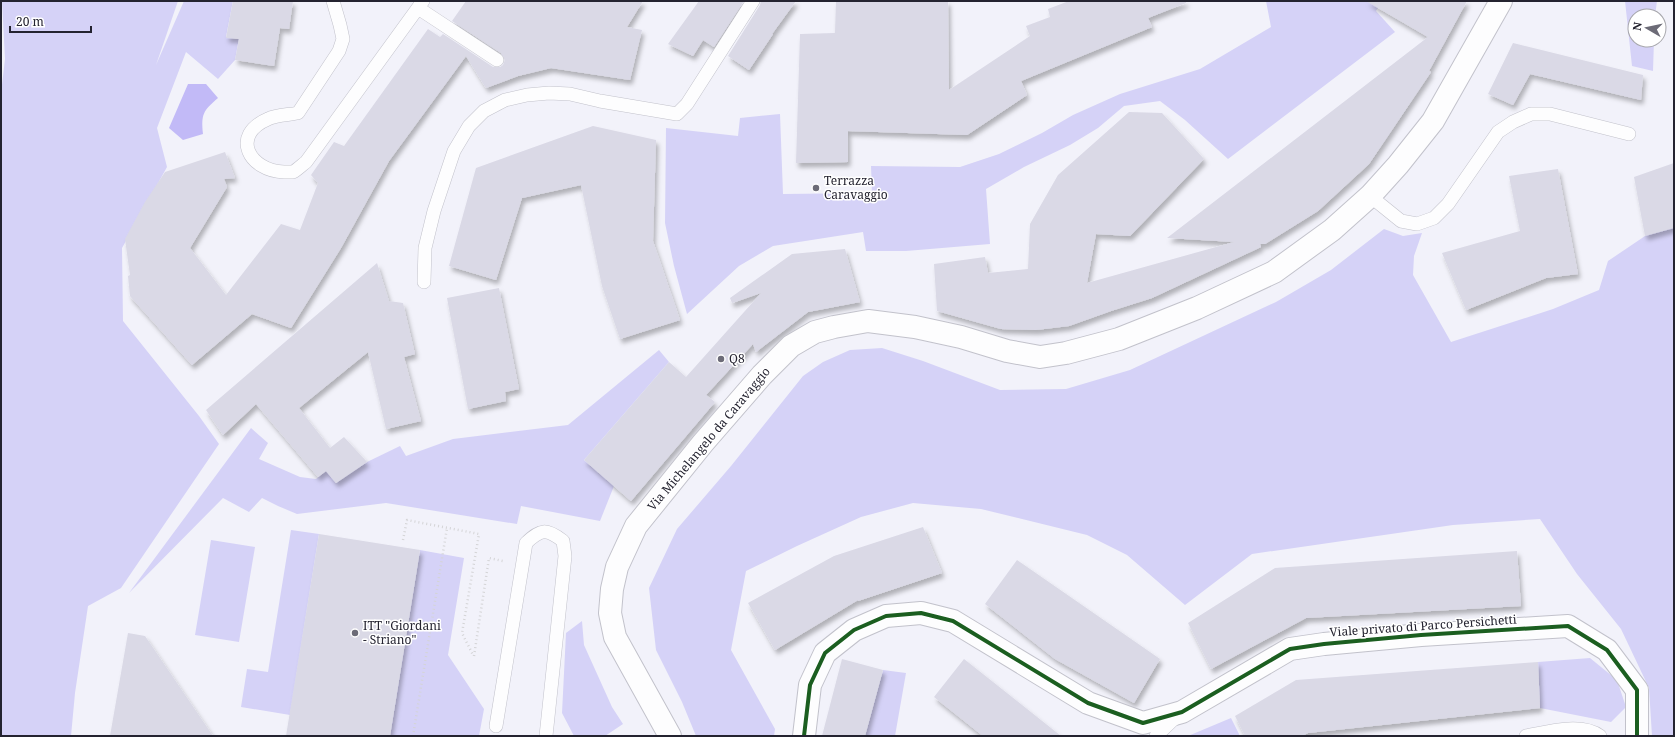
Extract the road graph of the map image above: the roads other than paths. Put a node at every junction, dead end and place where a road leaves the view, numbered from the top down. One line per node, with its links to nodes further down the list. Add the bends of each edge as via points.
1 (333, 1): 4 (lane, via 343,39 339,51 298,113 268,118 256,125 248,135 247,149 253,160 264,168 276,172 294,172 306,162)
2 (753, 1): 8 (lane, via 687,104 677,114 570,94 549,93 506,100 484,111 469,126 454,151 425,248)
3 (1501, 1): 7 (main road, Via Michelangelo da Caravaggio, via 1432,121)
4 (421, 4): 5 (lane)
5 (496, 60)
6 (1629, 134): 7 (lane, via 1550,114 1531,114 1498,132 1448,204 1434,218 1417,224 1401,221)
7 (1370, 196): 12 (main road, Via Michelangelo da Caravaggio, via 1332,230 1274,272 1197,308 1119,339 1086,349 1040,357 915,327 868,321 834,326 815,332 791,346 702,443 636,526 617,567 610,613 615,637)
8 (424, 282)
9 (1182, 712): 13 (main road, Viale privato di Parco Persichetti, via 1143,723 1088,703 954,621 921,613 886,616 854,630 825,653 810,685); 14 (lane); 17 (main road, Viale privato di Parco Persichetti, via 1290,649 1421,635 1568,626 1607,650 1637,690)
10 (496, 726): 11 (lane, via 526,543 537,533 552,532 564,541 565,556)
11 (546, 736)
12 (670, 736)
13 (804, 736)
14 (1156, 736)
15 (1526, 736): 16 (lane, via 1562,728 1594,732)
16 (1600, 736)
17 (1637, 736)

